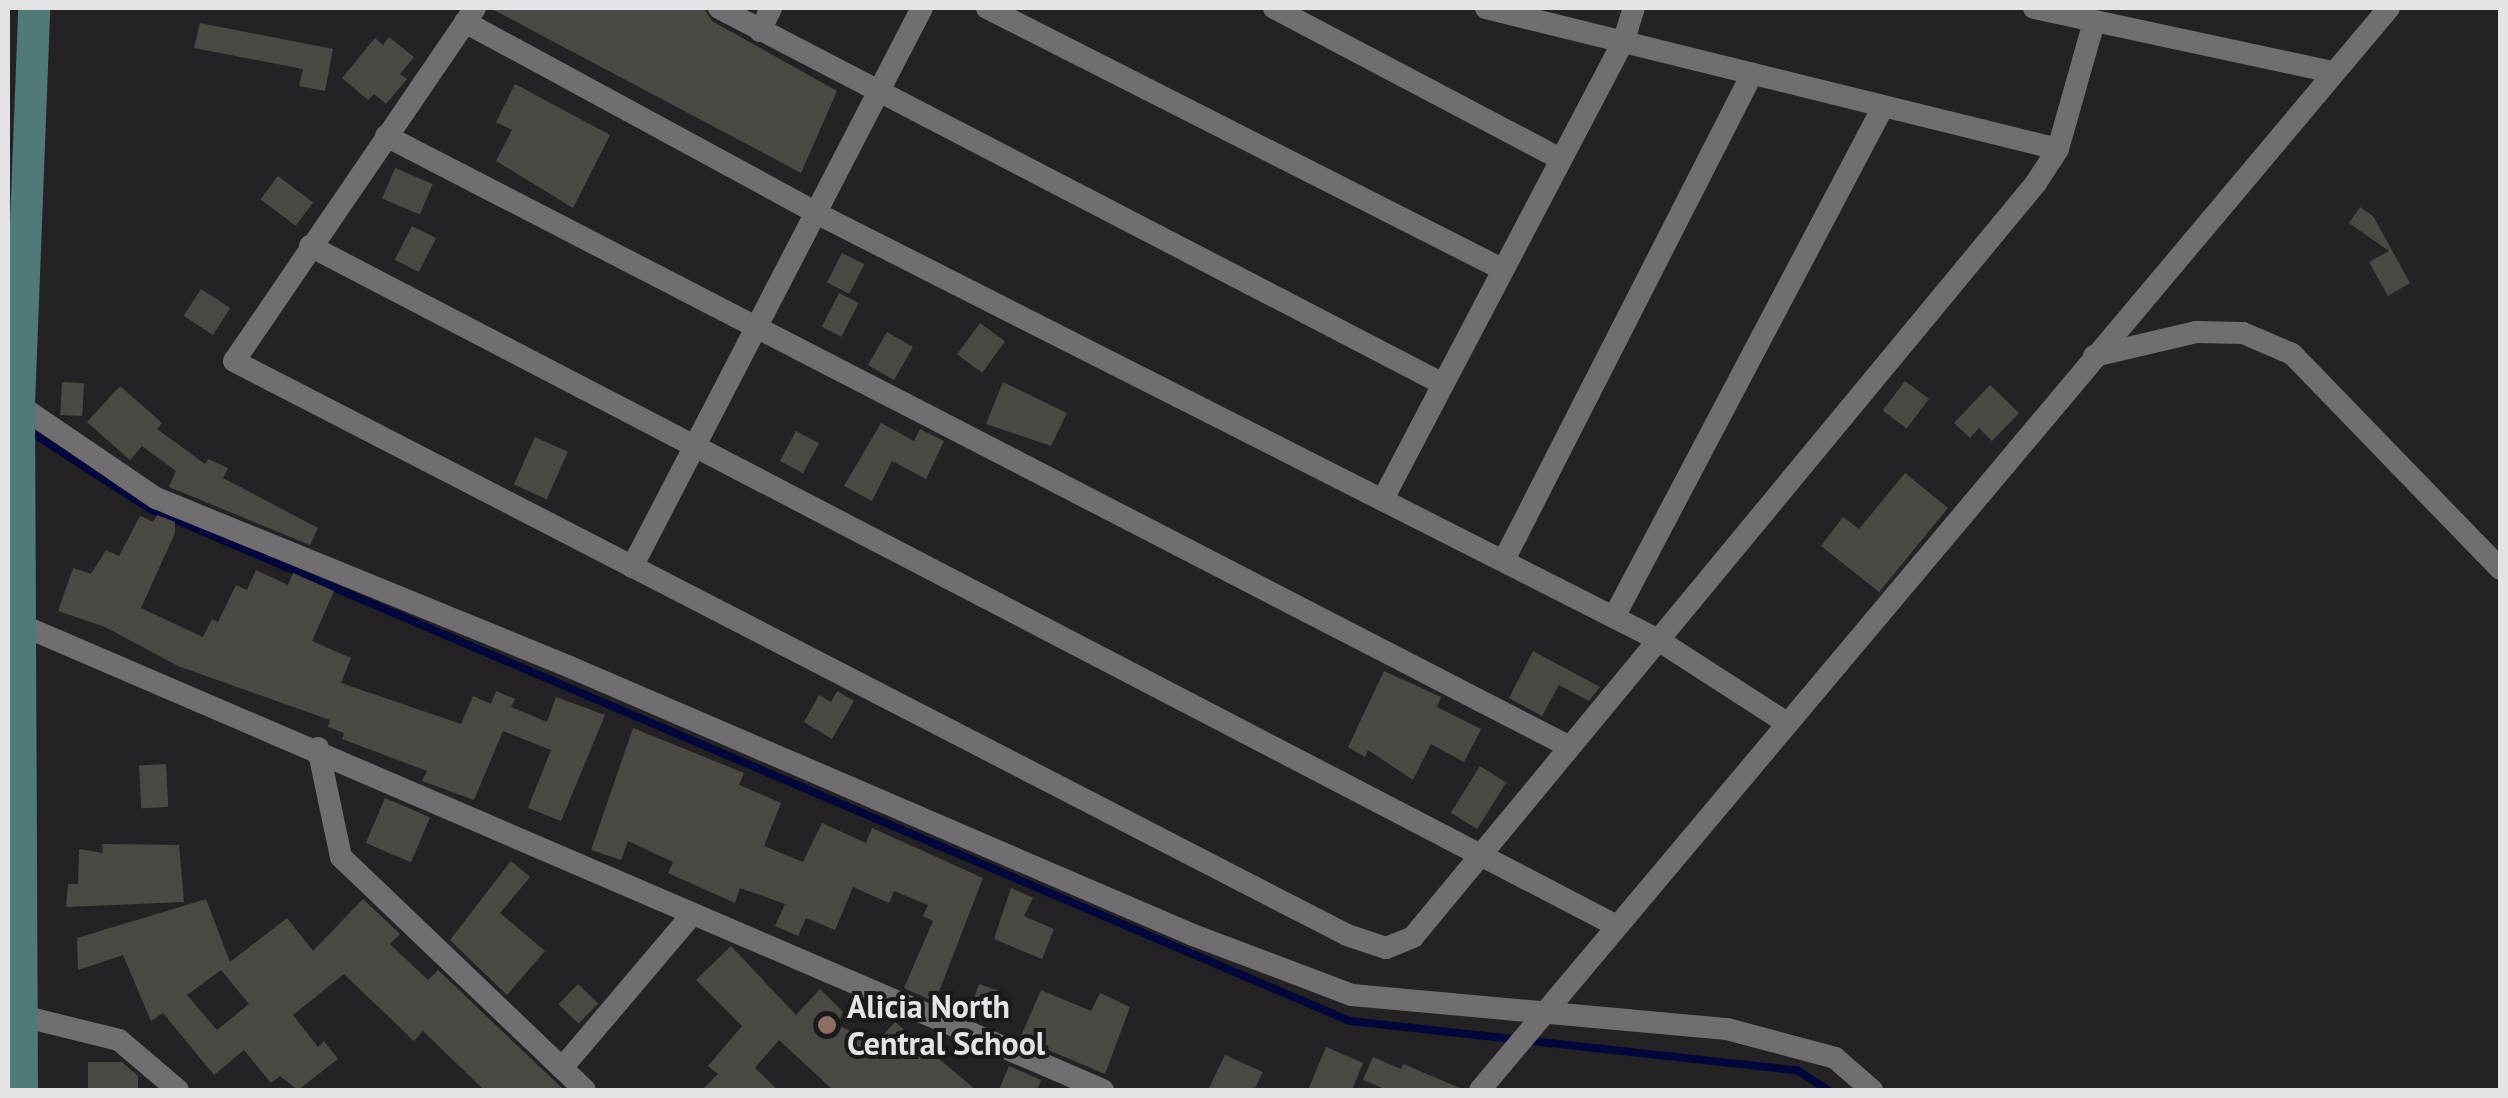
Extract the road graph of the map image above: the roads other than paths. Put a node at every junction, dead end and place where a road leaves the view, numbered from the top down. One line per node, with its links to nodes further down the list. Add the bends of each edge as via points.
1 (34, 8): 28 (main road)
2 (719, 8): 13 (street)
3 (771, 8): 13 (street)
4 (922, 8): 17 (street)
5 (988, 8): 24 (street)
6 (1274, 8): 21 (street)
7 (1486, 8): 14 (street)
8 (1634, 8): 14 (street)
9 (2034, 8): 12 (street)
10 (2389, 8): 15 (street)
11 (470, 15): 19 (street); 22 (street)
12 (2094, 22): 15 (street); 20 (street)
13 (760, 31): 17 (street)
14 (1624, 40): 16 (street); 21 (street)
15 (2332, 72): 26 (street)
16 (1752, 74): 18 (street); 32 (street)
17 (877, 90): 22 (street); 27 (street)
18 (1882, 109): 20 (street); 35 (street)
19 (386, 136): 23 (street); 25 (street)
20 (2058, 149): 37 (street, via 1987,246)
21 (1560, 159): 24 (street)
22 (818, 214): 25 (street); 30 (street)
23 (310, 246): 29 (street); 33 (street, via 234,361)
24 (1500, 268): 27 (street)
25 (758, 331): 29 (street); 39 (street)
26 (2094, 356): 34 (street, via 2196,332 2243,332 2292,354); 38 (street)
27 (1440, 383): 30 (street)
28 (16, 429): 31 (main road); 45 (street, via 156,498 570,667 1193,935 1352,995)
29 (696, 447): 33 (street); 41 (street)
30 (1383, 499): 32 (street)
31 (14, 529): 36 (main road)
32 (1504, 560): 35 (street)
33 (632, 567): 41 (street, via 1347,935 1386,948 1413,937)
34 (2500, 570)
35 (1614, 617): 37 (street)
36 (19, 624): 40 (street); 44 (main road)
37 (1655, 638): 38 (street); 39 (street)
38 (1784, 721): 43 (street)
39 (1566, 745): 41 (street)
40 (318, 748): 42 (street); 46 (street, via 342,856)
41 (1478, 855): 43 (street)
42 (691, 916): 46 (street); 48 (street)
43 (1615, 925): 45 (street)
44 (22, 1016): 49 (main road); 50 (street, via 118,1040)
45 (1540, 1021): 47 (street); 52 (street, via 1727,1028 1836,1058)
46 (562, 1068): 51 (street)
47 (1496, 1077)
48 (1087, 1087)
49 (22, 1090)
50 (178, 1090)
51 (585, 1090)
52 (1872, 1090)

